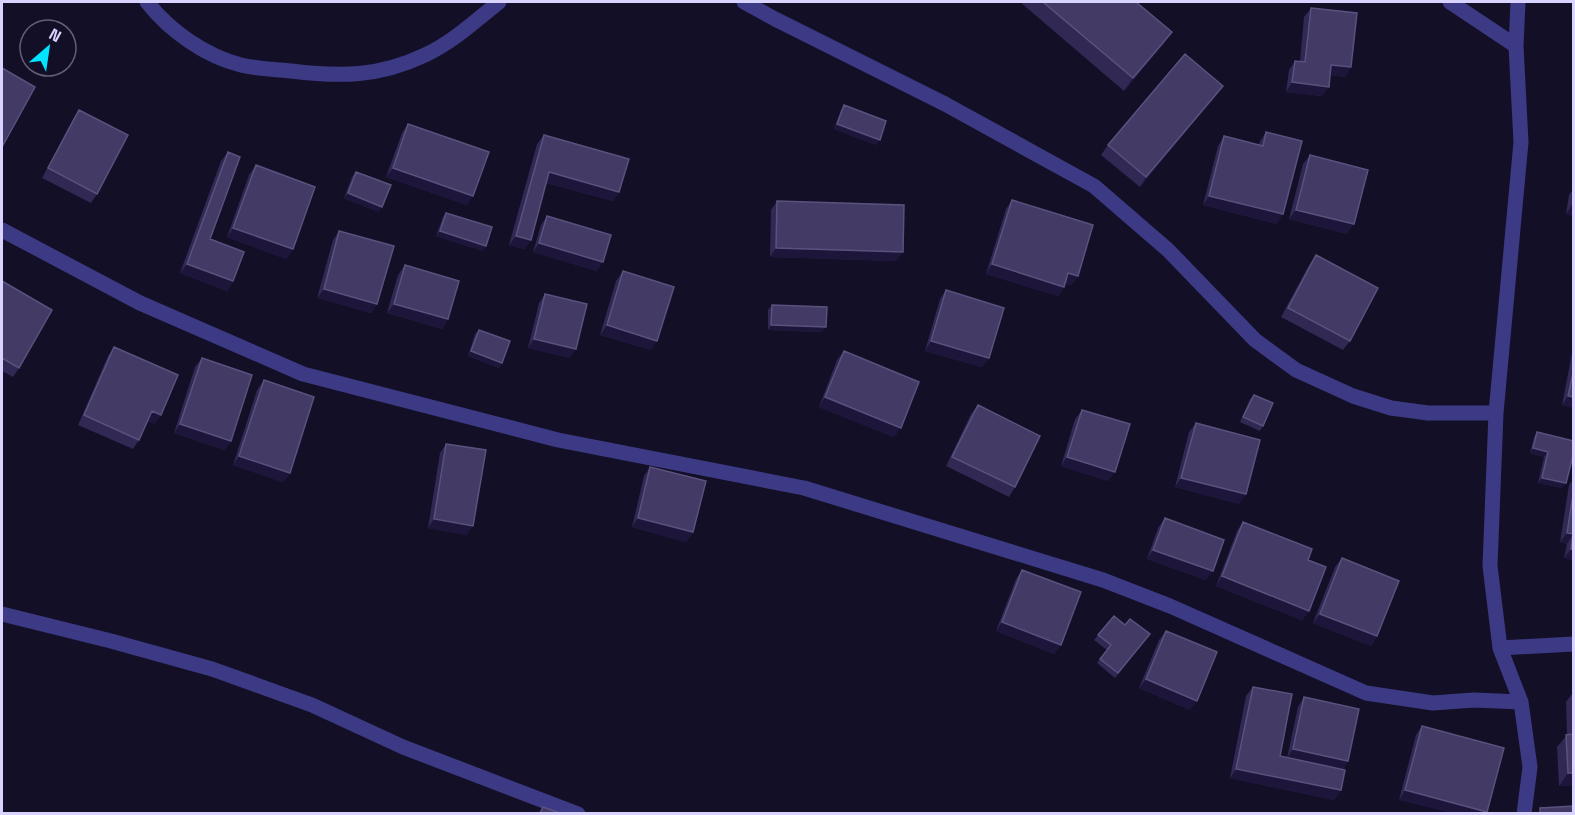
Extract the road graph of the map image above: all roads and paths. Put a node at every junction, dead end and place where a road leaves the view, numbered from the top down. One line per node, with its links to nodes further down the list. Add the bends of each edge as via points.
1 (147, 2): 2 (street, via 173,29 217,56 242,65 330,76 364,74 425,55 450,42)
2 (499, 2)
3 (744, 2): 8 (street, via 945,104 1094,186 1168,250 1255,340 1296,370 1391,408 1428,413)
4 (1450, 2): 6 (street)
5 (1518, 2): 6 (street)
6 (1516, 46): 8 (street, via 1521,142)
7 (2, 231): 12 (street, via 140,303 303,374 558,440 804,488 1102,580 1366,693 1433,703)
8 (1496, 413): 11 (street, via 1490,566)
9 (2, 614): 13 (street, via 212,669 312,705 403,747)
10 (1574, 644): 11 (street)
11 (1500, 648): 12 (street)
12 (1521, 702): 14 (street, via 1530,767)
13 (578, 813)
14 (1524, 813)

